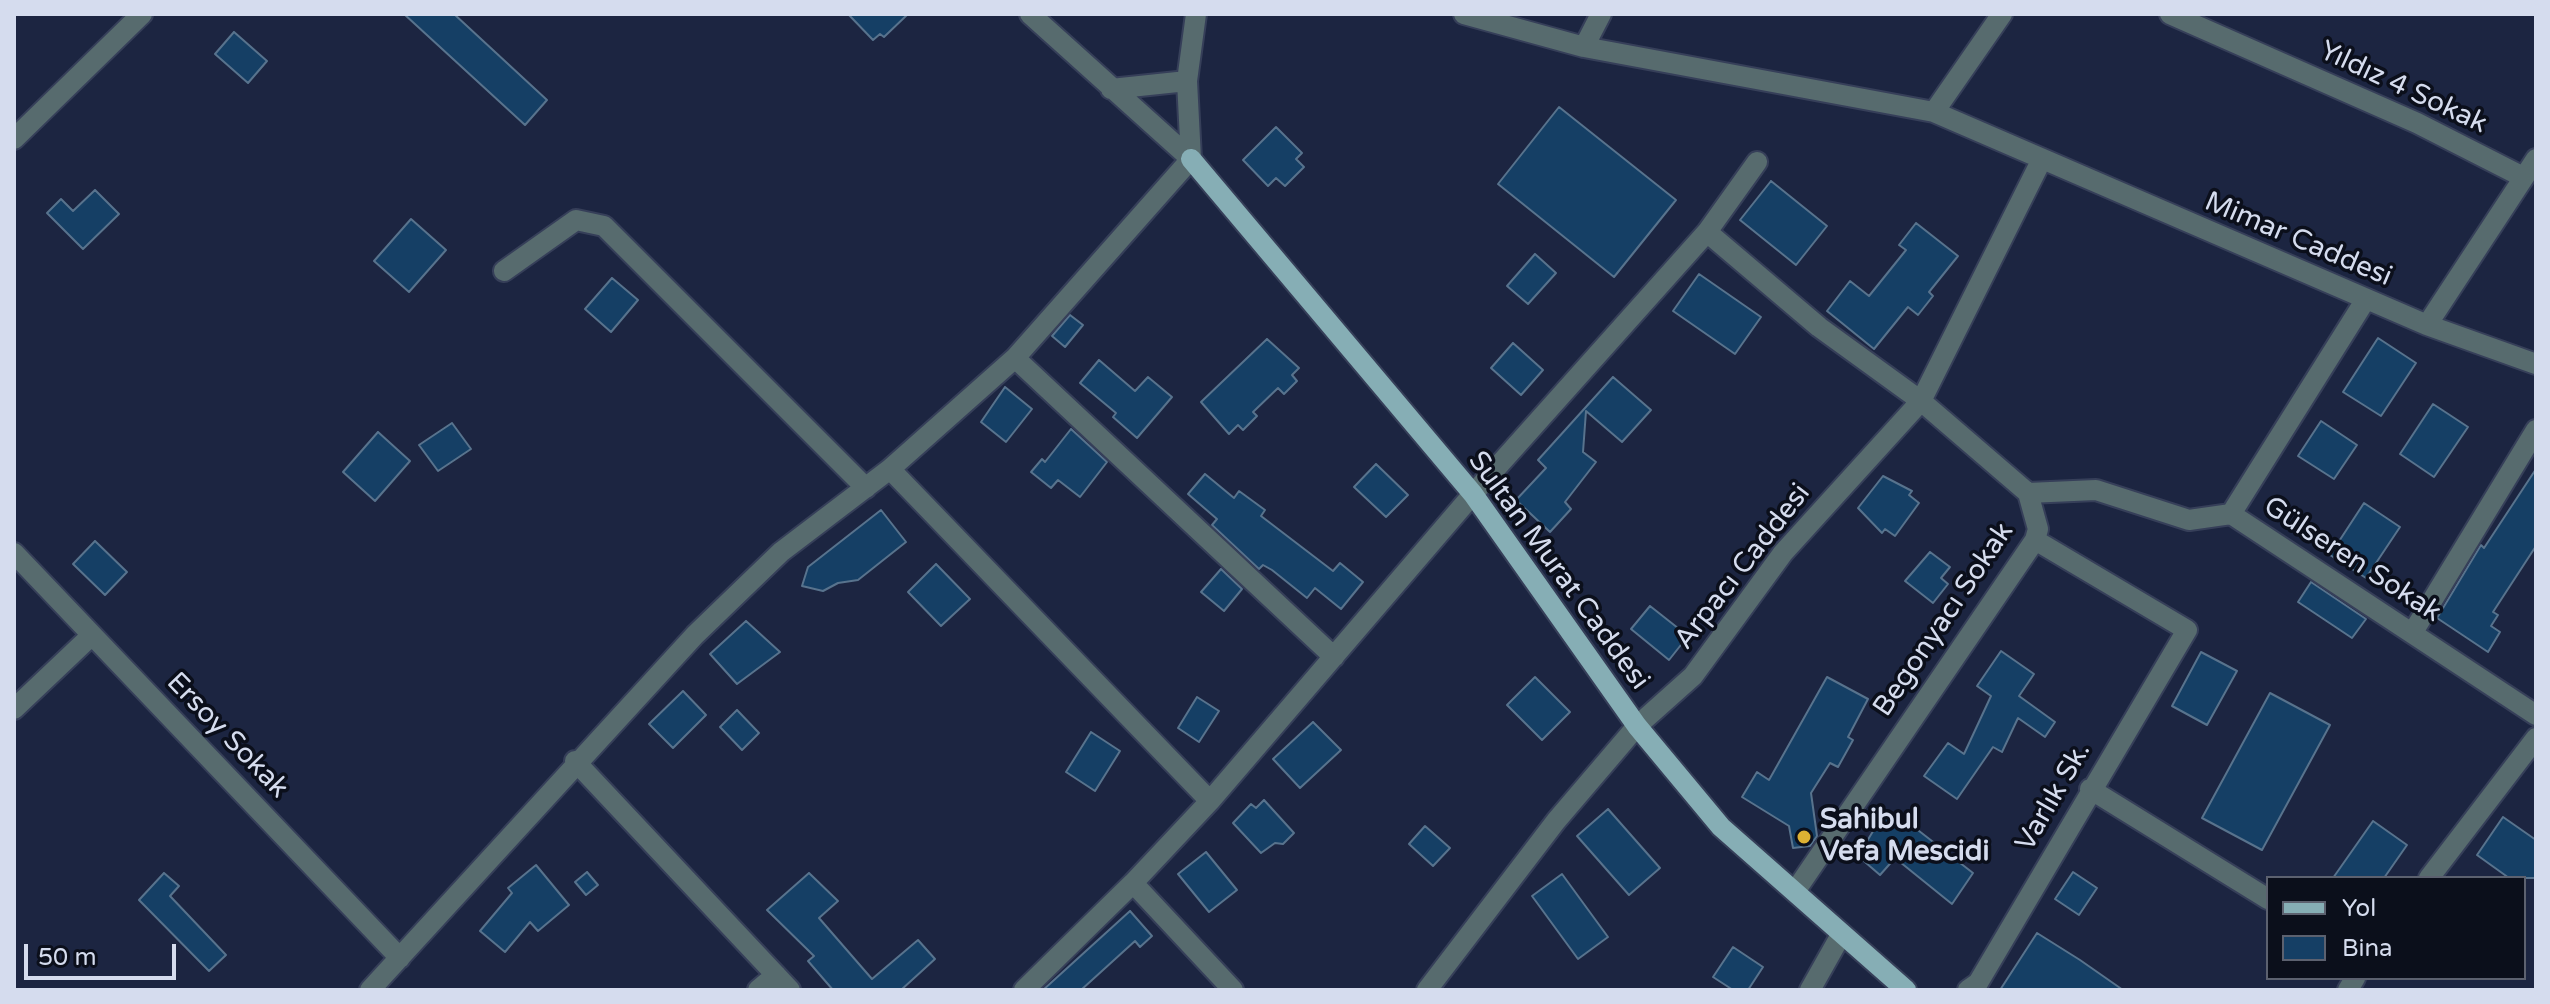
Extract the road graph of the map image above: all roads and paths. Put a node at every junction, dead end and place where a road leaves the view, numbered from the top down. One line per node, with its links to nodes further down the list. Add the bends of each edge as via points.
1 (142, 14): 12 (street)
2 (1030, 14): 10 (street)
3 (1196, 14): 9 (street)
4 (1464, 14): 8 (street)
5 (1601, 14): 8 (street)
6 (2002, 14): 11 (street)
7 (2170, 14): 17 (street, Yıldız 4 Sokak, via 2417,123)
8 (1584, 47): 11 (street)
9 (1187, 81): 10 (street); 13 (street)
10 (1111, 89): 13 (street)
11 (1934, 112): 15 (street, Mimar Caddesi)
12 (14, 139)
13 (1191, 159): 22 (street); 29 (main road, Sultan Murat Caddesi)
14 (2536, 159): 17 (street)
15 (2041, 161): 20 (street, Mimar Caddesi); 24 (street, Arpacı Caddesi)
16 (1757, 162): 18 (street)
17 (2523, 177): 21 (street)
18 (1707, 232): 24 (street, Begonyacı Sokak, via 1819,327); 29 (street)
19 (504, 271): 27 (street, via 576,220 604,226)
20 (2366, 299): 21 (street, Mimar Caddesi); 30 (street)
21 (2427, 325): 23 (street, Mimar Caddesi)
22 (1015, 358): 26 (street); 35 (street)
23 (2536, 364)
24 (1921, 401): 28 (street, Begonyacı Sokak); 38 (street, Arpacı Caddesi, via 1783,553 1693,676)
25 (2536, 430): 33 (street)
26 (890, 469): 27 (street); 42 (street)
27 (866, 488): 40 (street, via 781,552)
28 (2028, 493): 30 (street, Gülseren Sokak, via 2096,490 2189,520); 31 (street, Begonyacı Sokak, via 2038,529)
29 (1473, 494): 35 (street); 38 (main road, Sultan Murat Caddesi)
30 (2231, 514): 33 (street, Gülseren Sokak)
31 (2035, 540): 41 (street, Varlık Sk., via 2187,630); 45 (street, Begonyacı Sokak)
32 (14, 553): 34 (street, Ersoy Sokak)
33 (2413, 632): 37 (street, Gülseren Sokak)
34 (92, 635): 36 (street); 48 (street, Ersoy Sokak)
35 (1334, 657): 42 (street)
36 (14, 709)
37 (2536, 715)
38 (1637, 726): 45 (main road, Sultan Murat Caddesi, via 1721,827); 54 (street, Arpacı Caddesi, via 1556,821)
39 (2536, 738): 43 (street)
40 (575, 761): 48 (street); 49 (street)
41 (2090, 789): 46 (street); 57 (street, Varlık Sk., via 1978,983)
42 (1210, 801): 44 (street)
43 (2431, 876)
44 (1133, 883): 52 (street); 53 (street)
45 (1796, 890): 47 (main road, Sultan Murat Caddesi)
46 (2266, 898)
47 (1841, 935): 55 (street); 56 (main road, Sultan Murat Caddesi)
48 (400, 958): 50 (street)
49 (783, 983): 51 (street)
50 (370, 990)
51 (758, 990)
52 (1024, 990)
53 (1233, 990)
54 (1427, 990)
55 (1810, 990)
56 (1906, 990)
57 (1968, 990)

